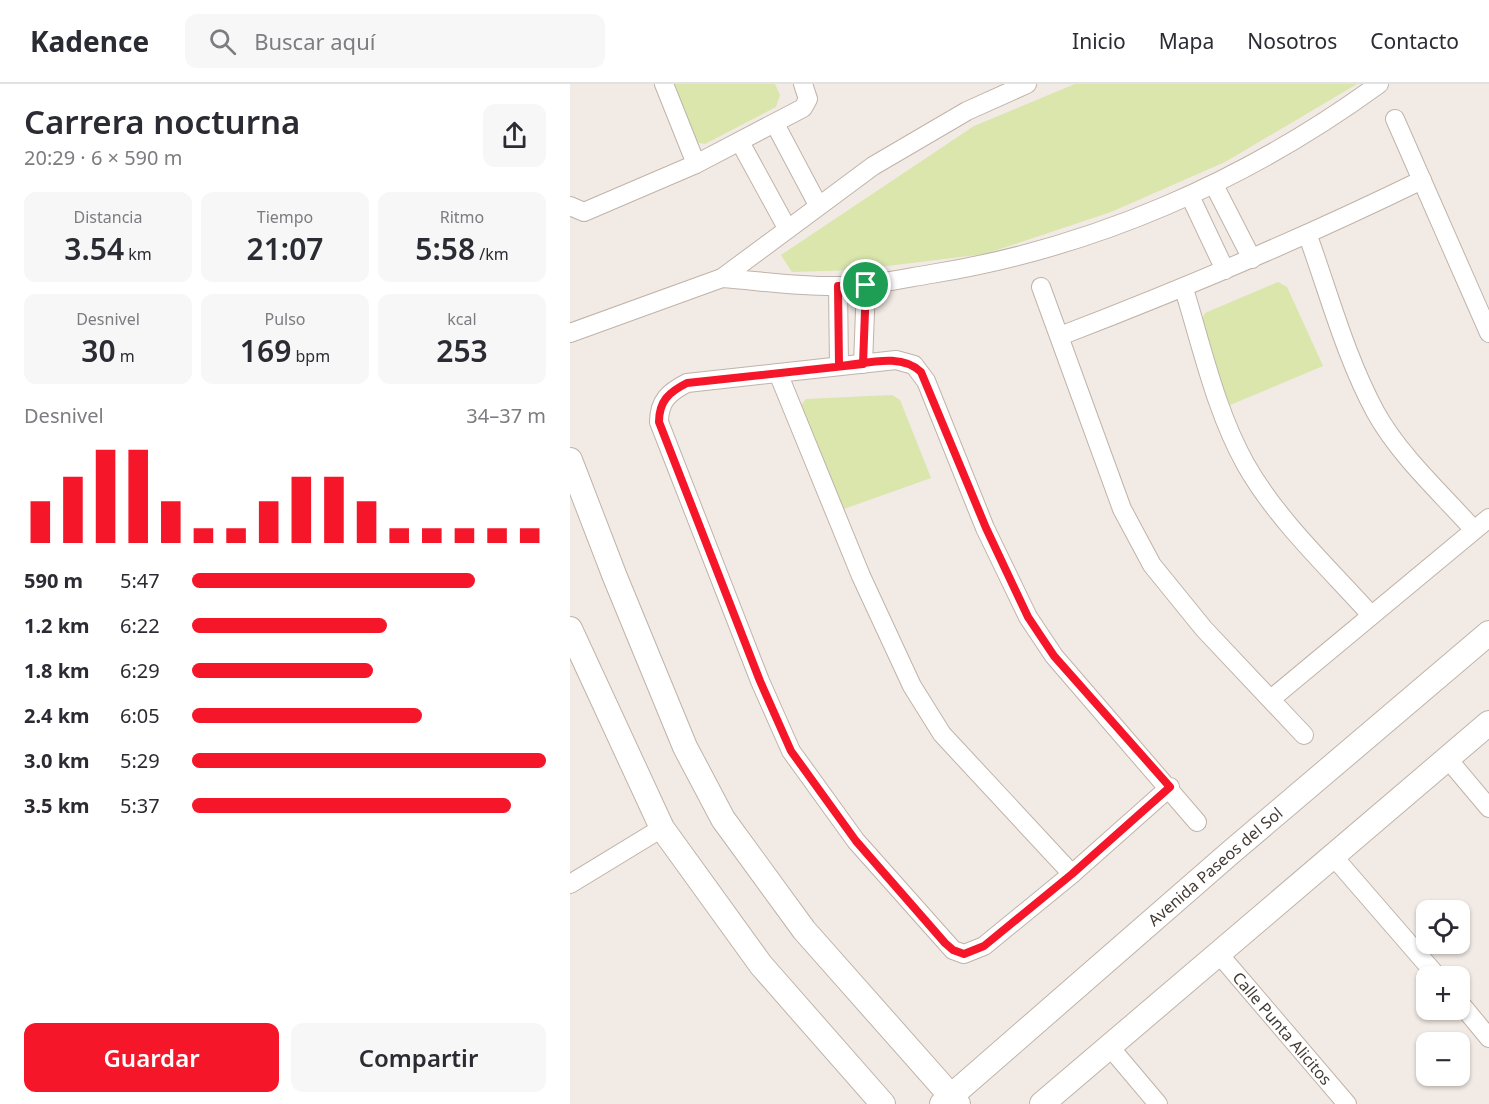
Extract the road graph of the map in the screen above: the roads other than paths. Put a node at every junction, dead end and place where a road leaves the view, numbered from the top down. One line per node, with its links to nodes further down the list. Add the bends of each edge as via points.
1 (664, 84): 8 (street)
2 (803, 84): 6 (street, via 808,99 803,108)
3 (1027, 84): 12 (street, via 957,116 873,166)
4 (1379, 84): 10 (street, via 1324,124)
5 (1395, 119): 9 (street)
6 (775, 124): 7 (street); 12 (street)
7 (740, 142): 8 (street); 14 (street)
8 (696, 164): 13 (street, via 584,212)
9 (1422, 180): 15 (street); 24 (street)
10 (1214, 185): 11 (street); 16 (street)
11 (1190, 196): 17 (street); 19 (street, via 1060,246 982,266)
12 (818, 205): 14 (street)
13 (570, 206)
14 (787, 228): 18 (street)
15 (1308, 236): 16 (street); 31 (street, via 1376,413 1394,440)
16 (1252, 259): 17 (street)
17 (1225, 270): 22 (street)
18 (722, 278): 20 (street); 23 (street)
19 (866, 285): 20 (street); 26 (street)
20 (838, 286): 27 (street)
21 (1041, 286): 25 (street)
22 (1184, 289): 25 (street); 32 (street, via 1219,402 1246,464 1274,506)
23 (570, 333)
24 (1489, 333)
25 (1060, 336): 35 (street, via 1122,509 1152,565)
26 (863, 364): 27 (street); 39 (street, via 896,360 914,365 921,372 1028,617 1061,663)
27 (839, 366): 28 (street)
28 (778, 373): 44 (street, via 861,576 912,686 942,734); 44 (street, via 687,383 665,398 659,416 728,601 791,751 856,841 953,950 964,954 984,946)
29 (570, 460): 51 (street, via 686,747 723,819 804,930)
30 (1489, 518): 31 (street)
31 (1473, 530): 32 (street)
32 (1371, 615): 35 (street)
33 (570, 629): 42 (street)
34 (1489, 633): 51 (street, Avenida Paseos del Sol, via 1273,815)
35 (1271, 699): 37 (street)
36 (1489, 723): 38 (street)
37 (1304, 735)
38 (1447, 758): 40 (street); 43 (street)
39 (1170, 787): 41 (street); 44 (street)
40 (1489, 808)
41 (1197, 822)
42 (662, 828): 45 (street); 52 (street, via 761,965)
43 (1333, 856): 46 (street); 47 (street)
44 (1072, 874)
45 (570, 884)
46 (1218, 953): 50 (street); 55 (street, Calle Punta Alicitos)
47 (1428, 966)
48 (1470, 1015): 49 (street)
49 (1489, 1038)
50 (1109, 1046): 53 (street); 54 (street)
51 (950, 1101)
52 (883, 1104)
53 (1042, 1104)
54 (1158, 1104)
55 (1347, 1104)

